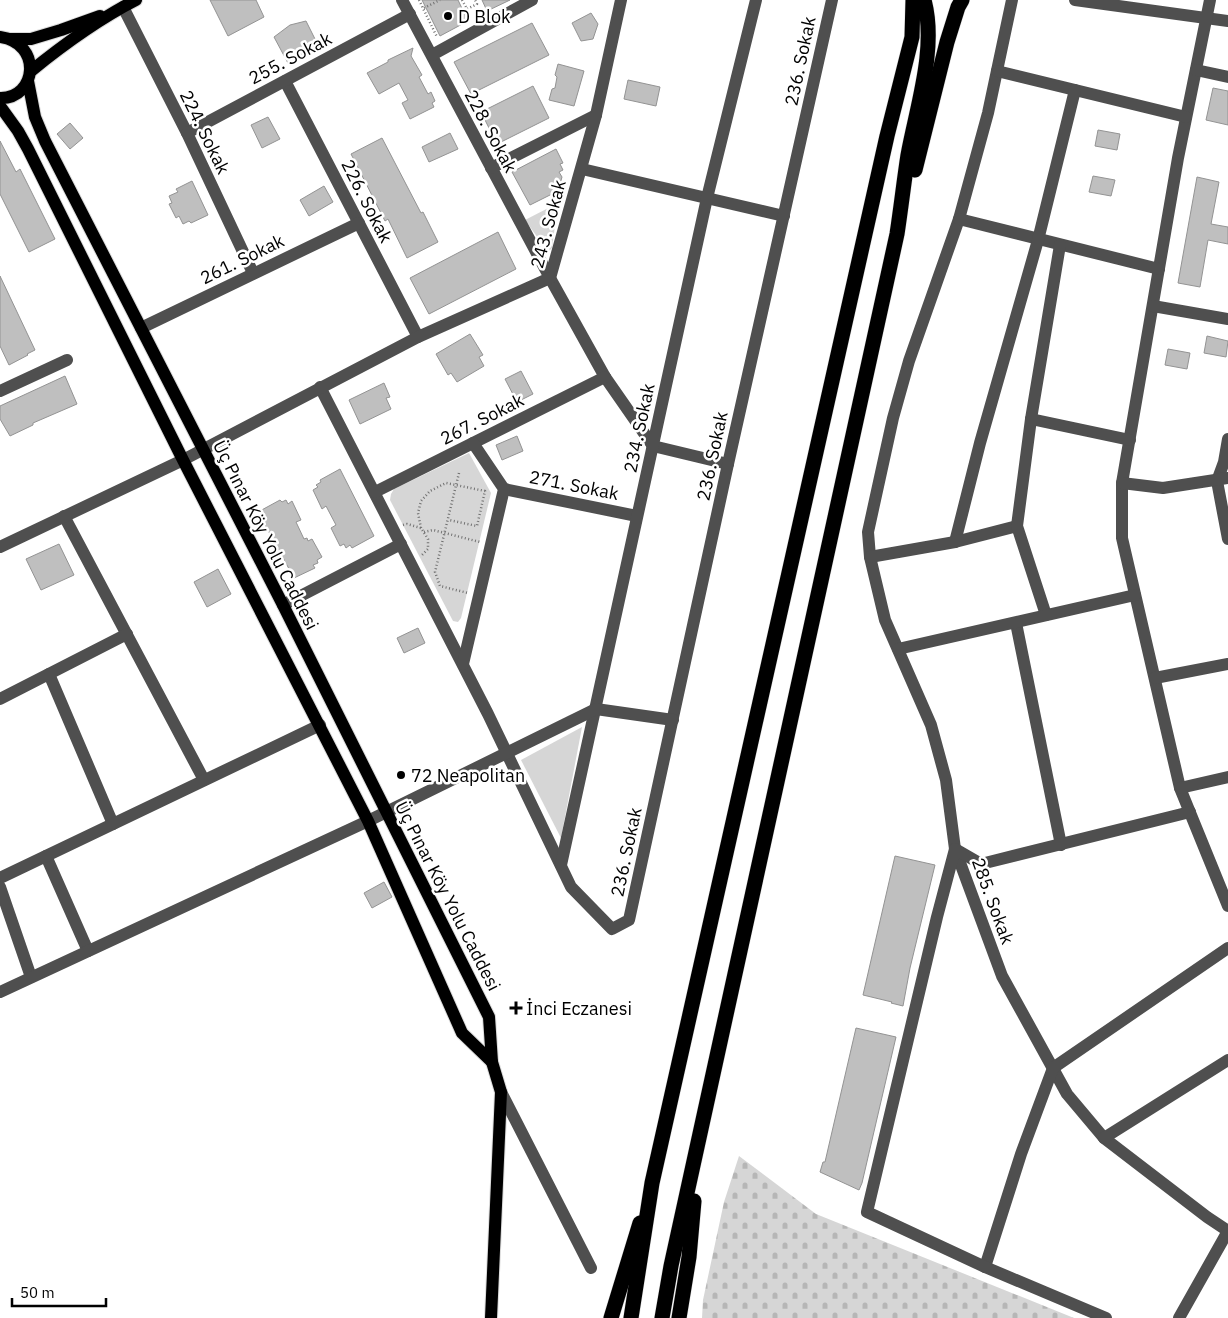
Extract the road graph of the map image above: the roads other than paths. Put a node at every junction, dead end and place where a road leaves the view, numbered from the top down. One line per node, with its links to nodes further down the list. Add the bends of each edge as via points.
1 (136, 0): 13 (main road)
2 (402, 0): 14 (street, 228. Sokak)
3 (532, 0): 18 (street)
4 (621, 0): 27 (street, 243. Sokak)
5 (756, 0): 32 (street, 234. Sokak)
6 (832, 0): 33 (street, 236. Sokak)
7 (913, 0): 109 (highway, via 912,37)
8 (924, 0): 36 (highway, via 928,16 928,48)
9 (962, 0): 36 (highway, via 947,42)
10 (1012, 0): 20 (street, 285. Sokak)
11 (1074, 0): 15 (street)
12 (1210, 0): 15 (street)
13 (123, 7): 17 (main road, via 31,39); 21 (main road, via 50,55); 29 (street, 224. Sokak)
14 (410, 14): 18 (street, 228. Sokak); 23 (street, 255. Sokak)
15 (1206, 18): 16 (street); 19 (street)
16 (1228, 21)
17 (4, 37): 21 (main road, Üç Pınar Köy Yolu Caddesi, via 26,51 30,61)
18 (432, 55): 30 (street, 228. Sokak)
19 (1196, 70): 22 (street); 28 (street)
20 (997, 71): 24 (street); 34 (street, 285. Sokak)
21 (29, 76): 25 (main road, via 22,89 14,95); 44 (main road, Üç Pınar Köy Yolu Caddesi, via 35,117 45,141)
22 (1228, 77)
23 (285, 80): 29 (street, 255. Sokak); 35 (street, 226. Sokak)
24 (1075, 90): 28 (street); 37 (street)
25 (0, 98)
26 (0, 106): 56 (main road, via 28,149)
27 (596, 115): 30 (street); 31 (street, 243. Sokak)
28 (1186, 117): 39 (street)
29 (187, 133): 40 (street, 224. Sokak)
30 (492, 168): 41 (street, 228. Sokak)
31 (582, 170): 32 (street); 41 (street, 243. Sokak)
32 (707, 198): 33 (street); 54 (street, 234. Sokak)
33 (784, 216): 57 (street, 236. Sokak)
34 (959, 220): 37 (street); 69 (street, 285. Sokak, via 909,361 868,532)
35 (359, 223): 40 (street, 261. Sokak); 45 (street, 226. Sokak)
36 (897, 234): 108 (highway)
37 (1038, 240): 38 (street); 66 (street)
38 (1060, 245): 39 (street); 50 (street)
39 (1160, 269): 42 (street)
40 (253, 273): 44 (street, 261. Sokak)
41 (550, 278): 45 (street); 47 (street, 243. Sokak)
42 (1153, 306): 43 (street); 52 (street)
43 (1228, 319)
44 (142, 328): 55 (main road, Üç Pınar Köy Yolu Caddesi)
45 (418, 337): 49 (street)
46 (67, 360): 48 (street)
47 (605, 377): 53 (street, 267. Sokak); 54 (street, 243. Sokak)
48 (2, 386)
49 (320, 387): 55 (street); 61 (street)
50 (1031, 419): 52 (street); 64 (street)
51 (1228, 439): 58 (street)
52 (1130, 440): 59 (street)
53 (473, 443): 60 (street); 61 (street, 267. Sokak)
54 (653, 446): 57 (street); 63 (street, 234. Sokak)
55 (203, 449): 56 (street); 71 (main road, Üç Pınar Köy Yolu Caddesi)
56 (183, 460): 62 (street); 83 (main road)
57 (728, 464): 82 (street, 236. Sokak)
58 (1223, 479): 59 (street, via 1163,488); 65 (street)
59 (1122, 483): 70 (street, via 1122,538)
60 (504, 489): 63 (street, 271. Sokak); 76 (street)
61 (375, 492): 67 (street)
62 (64, 516): 68 (street); 74 (street)
63 (638, 516): 81 (street, 234. Sokak)
64 (1018, 526): 66 (street); 72 (street)
65 (1228, 539)
66 (955, 542): 69 (street)
67 (401, 544): 71 (street); 76 (street)
68 (0, 547)
69 (870, 557): 75 (street, 285. Sokak, via 885,620)
70 (1134, 596): 72 (street); 79 (street)
71 (283, 605): 88 (main road, Üç Pınar Köy Yolu Caddesi)
72 (1046, 615): 73 (street)
73 (1016, 623): 75 (street); 92 (street)
74 (127, 634): 78 (street); 86 (street)
75 (898, 649): 93 (street, 285. Sokak, via 931,725 946,780)
76 (463, 664): 84 (street)
77 (1228, 664): 79 (street)
78 (49, 674): 80 (street); 91 (street)
79 (1155, 678): 87 (street)
80 (0, 699)
81 (596, 709): 82 (street); 84 (street); 95 (street, 234. Sokak)
82 (673, 720): 95 (street, 236. Sokak, via 629,920 612,929 571,886)
83 (320, 725): 86 (street); 90 (main road)
84 (507, 753): 88 (street); 95 (street)
85 (1228, 777): 87 (street)
86 (204, 780): 91 (street)
87 (1180, 788): 89 (street)
88 (386, 812): 90 (street); 104 (main road, Üç Pınar Köy Yolu Caddesi, via 489,1017)
89 (1190, 812): 92 (street); 98 (street)
90 (368, 820): 100 (street); 104 (main road, via 462,1033)
91 (114, 824): 94 (street)
92 (1061, 845): 93 (street, via 982,864)
93 (955, 849): 105 (street, 285. Sokak, via 1002,976); 111 (street, via 867,1212)
94 (46, 856): 96 (street); 100 (street)
95 (560, 866)
96 (0, 878)
97 (0, 887): 101 (street)
98 (1228, 906)
99 (1228, 948): 105 (street)
100 (88, 951): 101 (street)
101 (31, 977): 102 (street)
102 (0, 992)
103 (1228, 1060): 107 (street)
104 (492, 1062): 106 (main road, Üç Pınar Köy Yolu Caddesi)
105 (1054, 1068): 107 (street, 285. Sokak, via 1067,1094); 111 (street, via 1021,1154)
106 (501, 1092): 112 (street); 113 (main road, Üç Pınar Köy Yolu Caddesi)
107 (1104, 1138): 110 (street, 285. Sokak)
108 (699, 1140): 116 (highway); 117 (highway, via 689,1257)
109 (652, 1183): 114 (highway); 115 (highway)
110 (1228, 1231): 119 (street)
111 (985, 1267): 118 (street)
112 (591, 1268)
113 (492, 1318)
114 (611, 1318)
115 (632, 1318)
116 (662, 1318)
117 (679, 1318)
118 (1106, 1318)
119 (1179, 1318)

